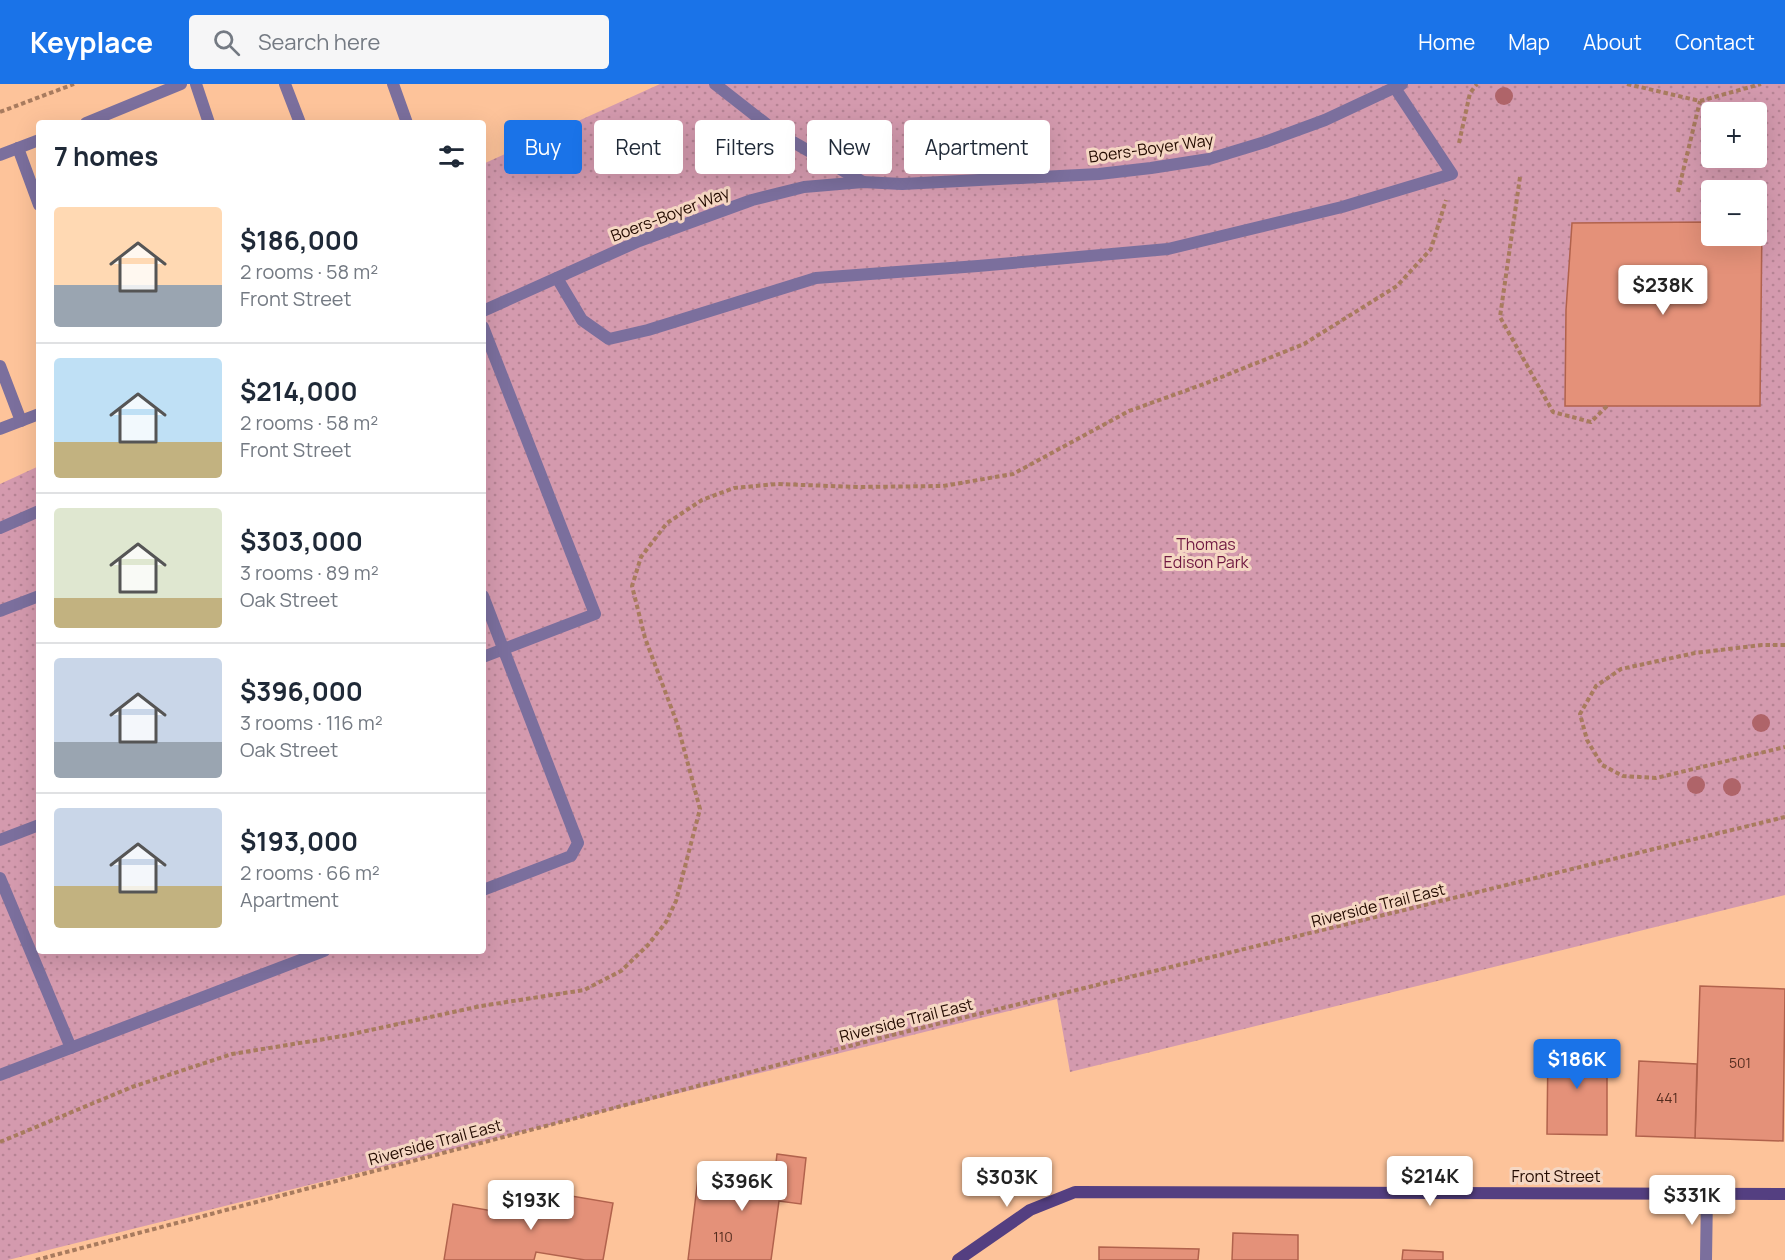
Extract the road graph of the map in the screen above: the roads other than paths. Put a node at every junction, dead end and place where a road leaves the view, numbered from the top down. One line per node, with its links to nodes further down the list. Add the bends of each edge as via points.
1 (181, 84): 7 (street)
2 (196, 84): 8 (street)
3 (285, 84): 9 (street)
4 (393, 84): 10 (street)
5 (715, 84): 14 (street, via 778,134)
6 (1399, 86): 14 (street, Boers-Boyer Way, via 1325,120 1209,159 1099,174 902,184); 16 (street, via 1452,174 1342,207 1168,249 816,278 609,339 582,320)
7 (101, 120)
8 (208, 120)
9 (299, 120)
10 (406, 120)
11 (36, 141): 12 (street)
12 (18, 148): 13 (street); 15 (street)
13 (0, 155)
14 (863, 182): 16 (street, Boers-Boyer Way, via 804,187 752,200 639,241)
15 (36, 196)
16 (557, 278): 17 (street, Boers-Boyer Way)
17 (486, 310)
18 (486, 335): 28 (street, via 595,614)
19 (0, 366): 21 (street)
20 (36, 415): 21 (street)
21 (21, 421): 22 (street)
22 (0, 429)
23 (36, 512): 24 (street)
24 (0, 528)
25 (36, 597): 27 (street)
26 (486, 604): 28 (street)
27 (0, 611)
28 (503, 649): 29 (street); 33 (street, via 578,843 571,856)
29 (486, 656)
30 (36, 826): 31 (street)
31 (0, 840)
32 (0, 878): 35 (street)
33 (486, 889)
34 (316, 954): 35 (street)
35 (71, 1048): 36 (street)
36 (0, 1075)
37 (1707, 1193): 38 (main road, Front Street); 39 (main road, Front Street, via 1075,1191 1030,1210); 40 (street)
38 (1785, 1194)
39 (958, 1260)
40 (1706, 1260)

